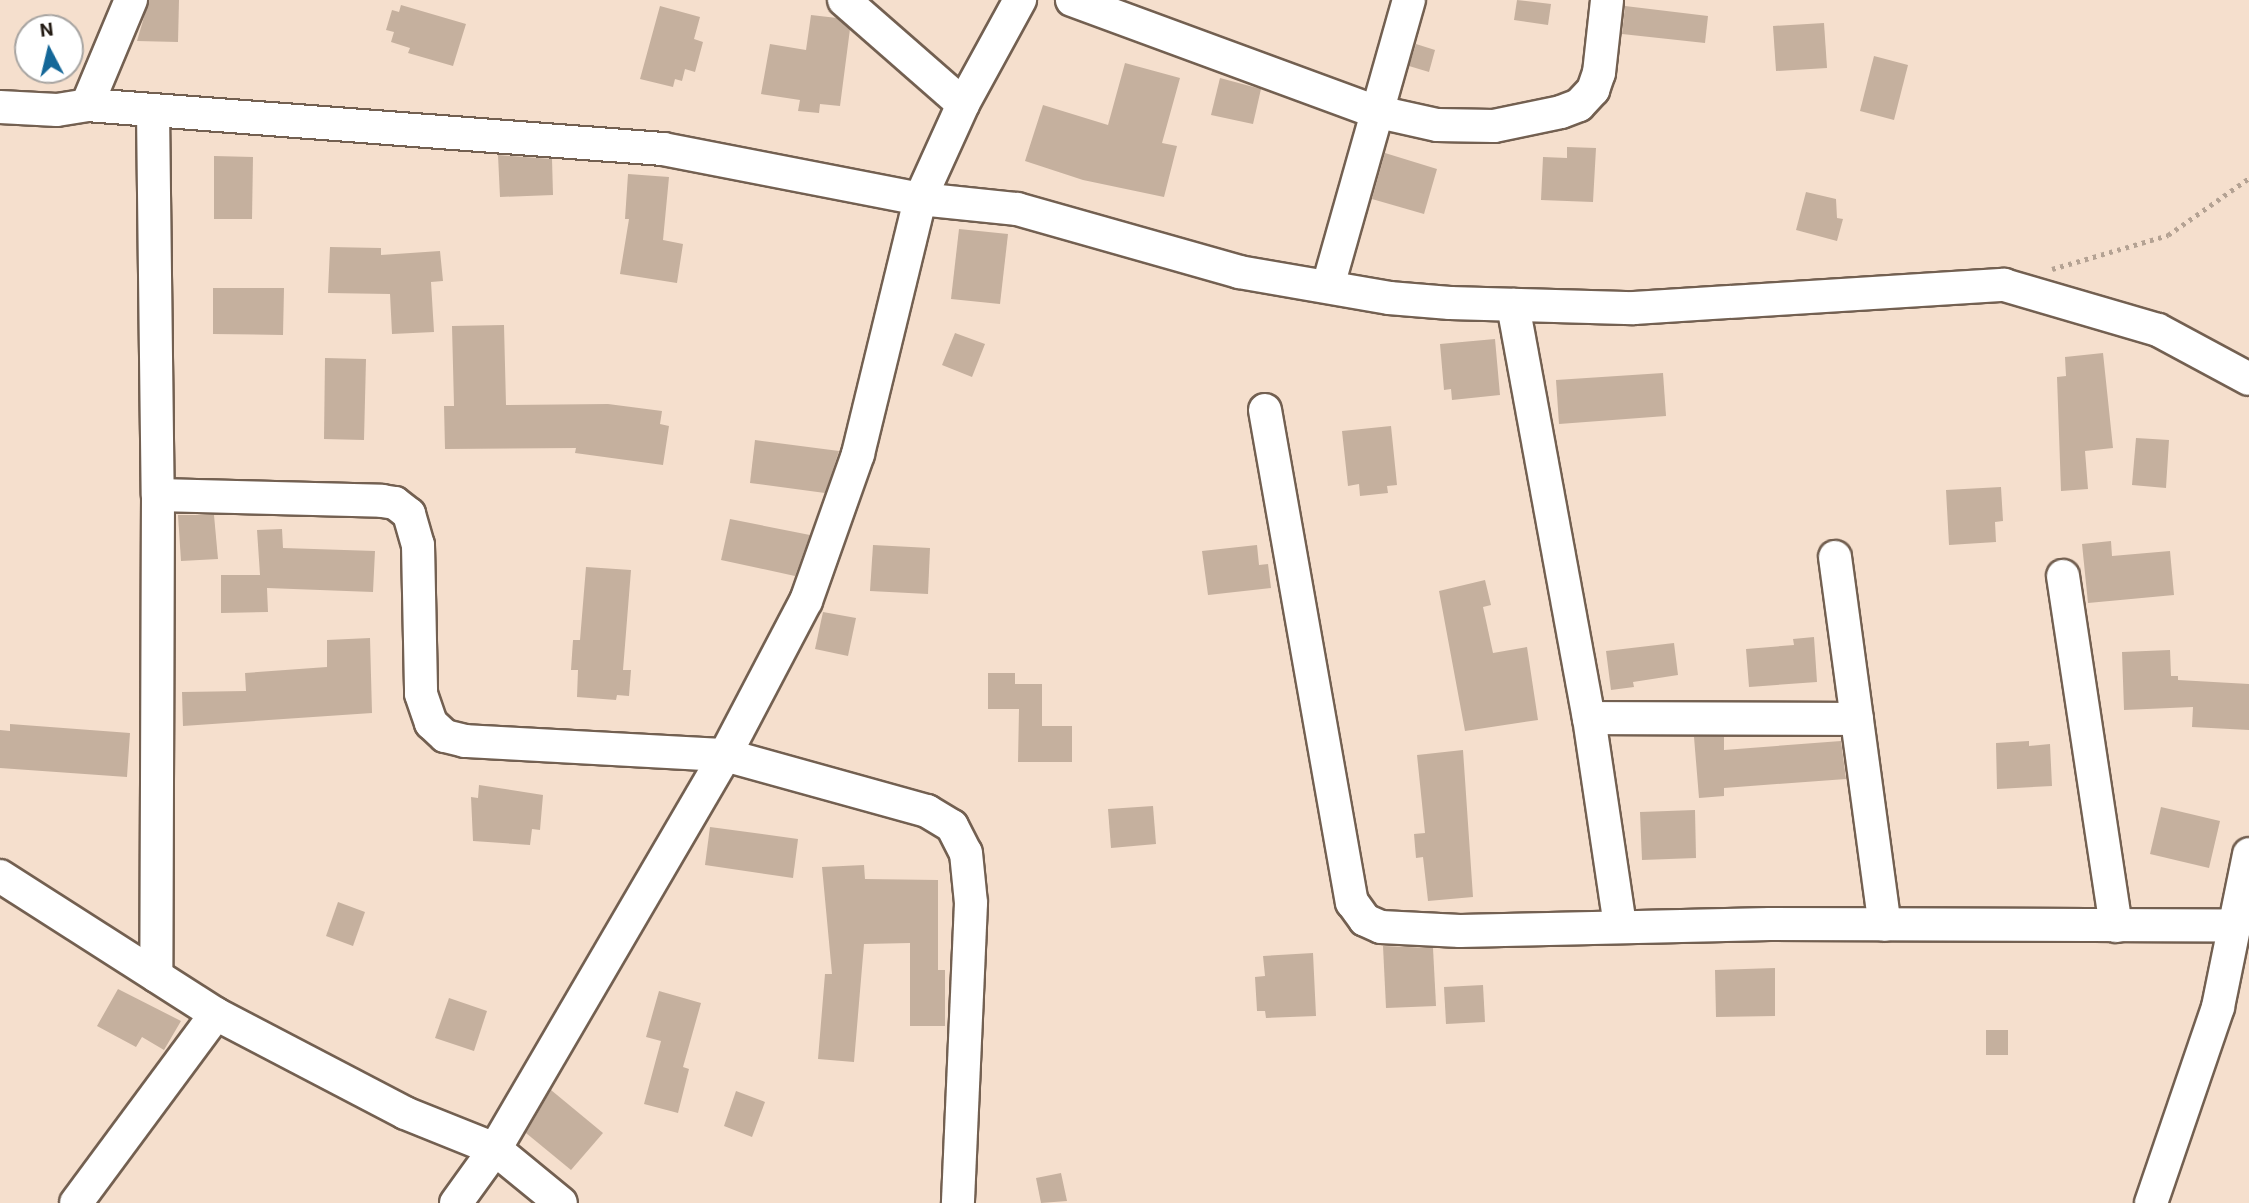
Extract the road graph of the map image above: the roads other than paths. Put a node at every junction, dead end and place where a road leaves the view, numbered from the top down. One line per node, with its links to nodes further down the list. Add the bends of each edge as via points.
1 (131, 0): 8 (street)
2 (844, 0): 7 (street)
3 (1020, 0): 7 (street)
4 (1072, 0): 11 (street)
5 (1409, 0): 11 (street)
6 (1607, 0): 11 (street, via 1599,73 1593,90 1579,105 1494,126 1437,125)
7 (963, 104): 12 (street)
8 (88, 106): 9 (street, via 57,110); 10 (street)
9 (0, 107)
10 (153, 111): 12 (street, via 663,149); 17 (street)
11 (1374, 111): 13 (street)
12 (920, 199): 13 (street, via 1017,209 1239,272); 22 (street, via 858,454 806,601)
13 (1328, 286): 14 (street, via 1389,298)
14 (1513, 305): 15 (street, via 1634,308 2004,285 2158,330); 20 (street)
15 (2249, 379)
16 (1265, 410): 26 (street, via 1352,902 1365,920 1381,927 1460,931)
17 (158, 495): 22 (street, via 382,501 395,503 410,514 418,545 421,694 431,723 445,736 465,741); 29 (street)
18 (1835, 557): 21 (street)
19 (2063, 576): 27 (street)
20 (1589, 718): 21 (street); 26 (street)
21 (1857, 719): 25 (street)
22 (725, 755): 31 (street); 35 (street, via 927,811 961,837 971,903)
23 (2249, 854): 28 (street)
24 (0, 876): 29 (street)
25 (1885, 925): 26 (street); 27 (street)
26 (1620, 926)
27 (2116, 926): 28 (street)
28 (2234, 926): 36 (street, via 2218,1007)
29 (156, 976): 30 (street)
30 (216, 1014): 31 (street, via 405,1113); 32 (street)
31 (495, 1149): 33 (street); 34 (street)
32 (76, 1203)
33 (456, 1203)
34 (561, 1203)
35 (958, 1203)
36 (2151, 1203)

